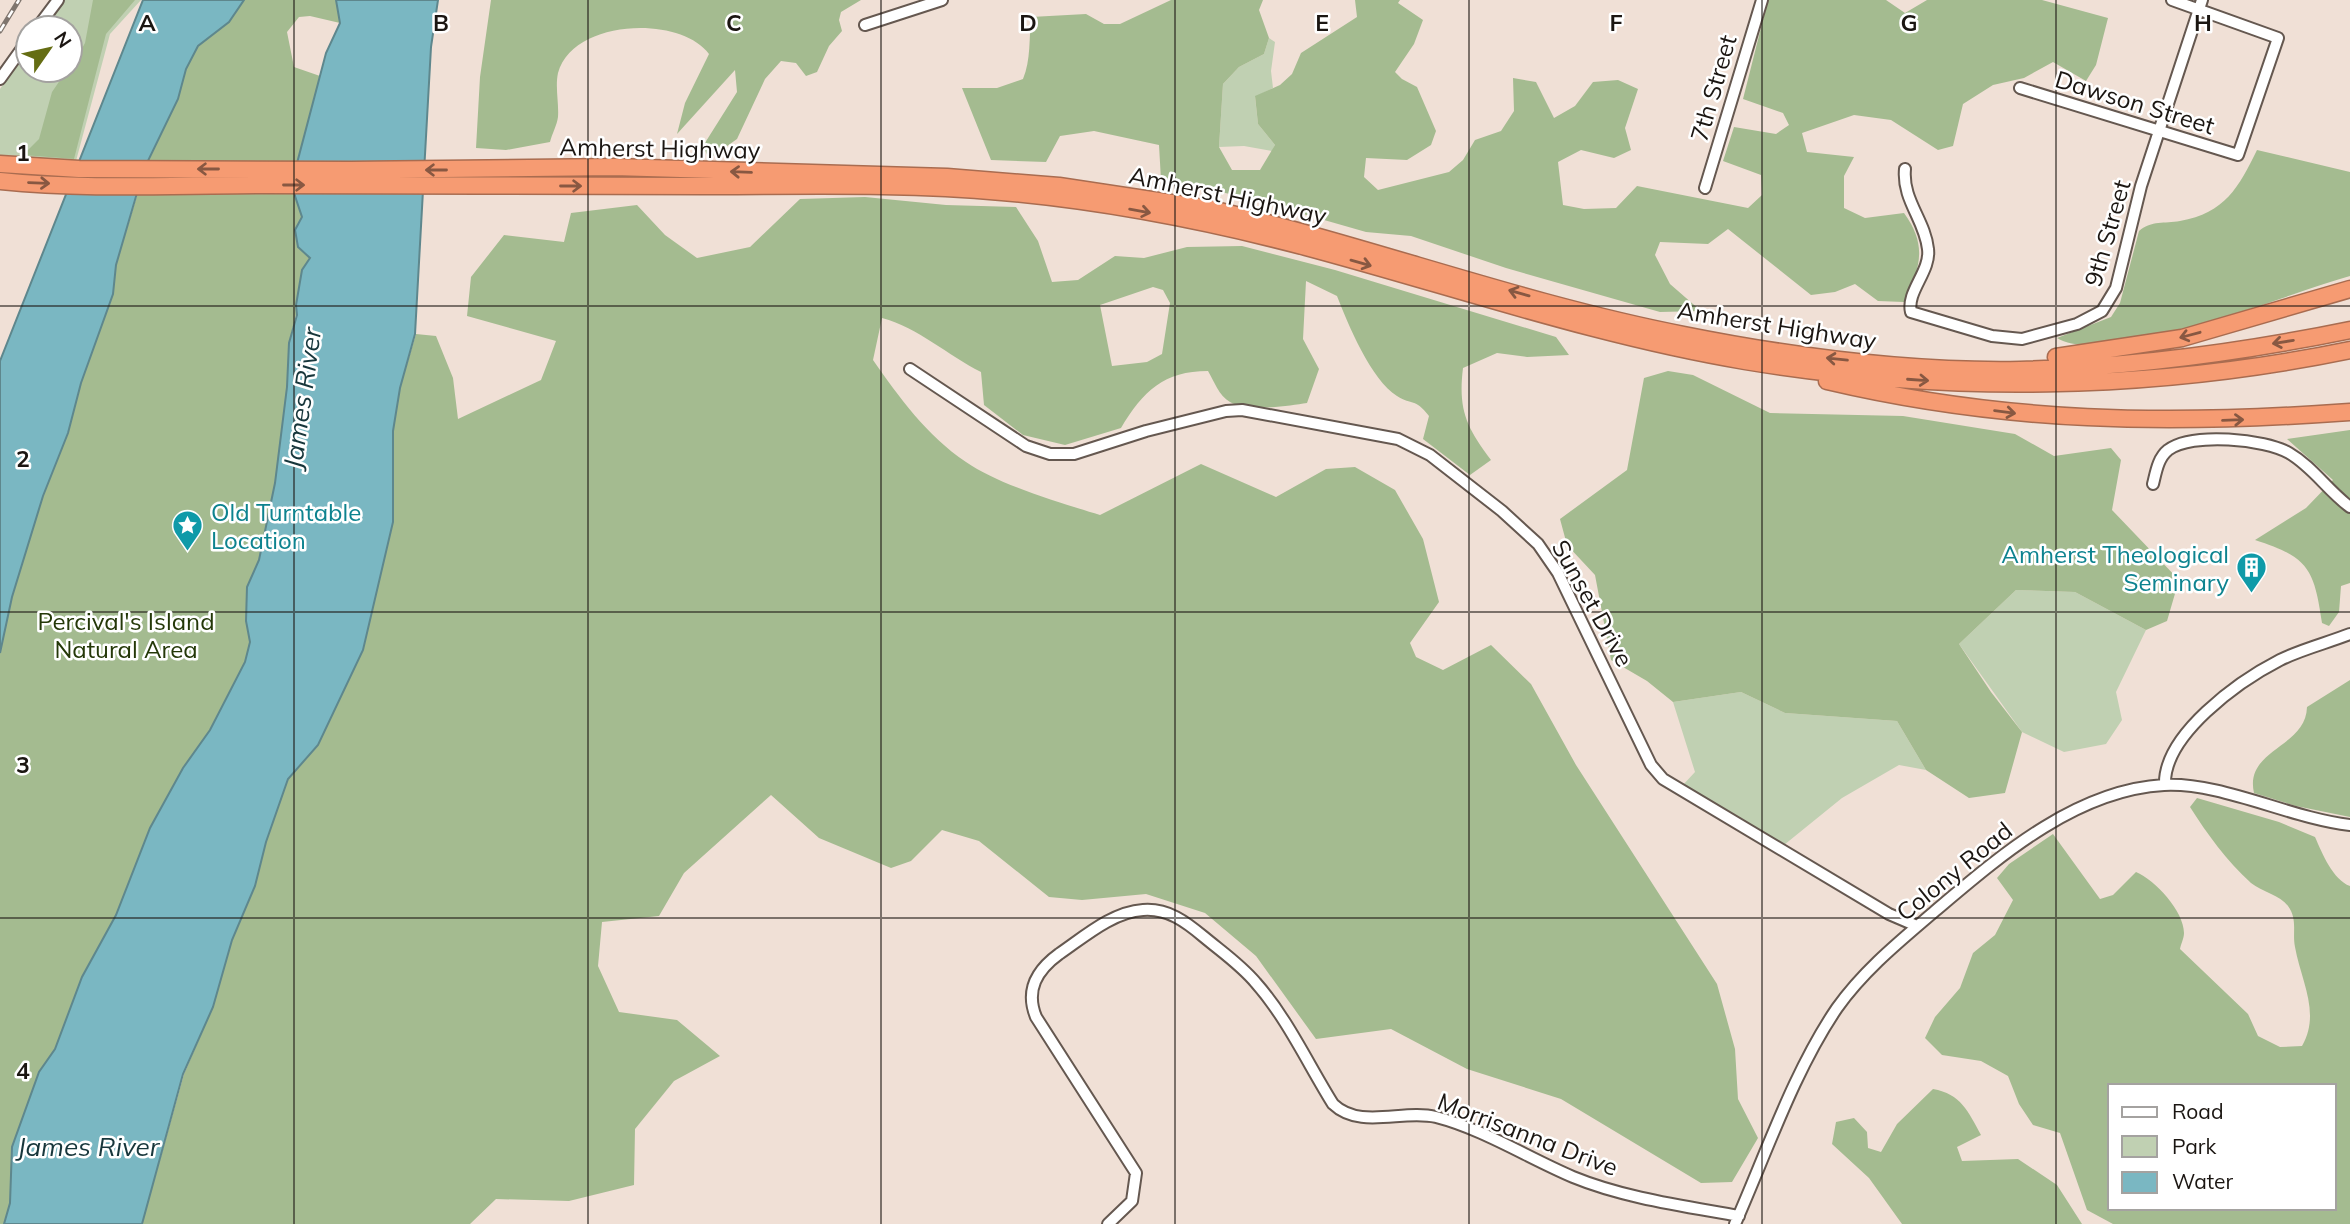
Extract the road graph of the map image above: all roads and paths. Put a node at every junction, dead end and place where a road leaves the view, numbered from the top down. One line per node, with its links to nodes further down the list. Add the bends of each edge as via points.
1 (942, 0): 5 (street)
2 (1762, 0): 15 (street, 7th Street)
3 (2172, 0): 4 (street)
4 (2201, 4): 9 (street, 9th Street); 9 (street, Dawson Street, via 2278,38 2238,155)
5 (865, 25)
6 (14, 60): 7 (street)
7 (0, 79)
8 (2020, 88): 9 (street, Dawson Street)
9 (2159, 132): 11 (street, 9th Street, via 2116,288 2102,311 2077,324 2022,338 1993,337 1914,315 1909,309 1926,266 1928,247 1906,195)
10 (0, 164): 12 (highway)
11 (1905, 169)
12 (79, 177): 13 (highway, Amherst Highway); 14 (highway, one-way to 12)
13 (503, 178): 19 (highway, Amherst Highway, one-way to 19, via 941,188 1085,201 1304,247 1544,314); 20 (highway, Amherst Highway, one-way to 13, via 1755,348 1622,321 1268,223 1154,199 947,177 614,167)
14 (0, 181)
15 (1705, 188)
16 (2350, 289): 20 (highway, one-way to 20, via 2132,348 2036,359)
17 (2350, 330): 20 (highway, Amherst Highway, one-way to 20, via 2187,356 2083,366 2020,370)
18 (2350, 350): 19 (highway, Amherst Highway, one-way to 18, via 1927,380 2035,383 2227,372)
19 (1746, 361): 22 (highway, one-way to 22, via 1871,391 2037,416 2196,421)
20 (1891, 364)
21 (910, 369): 28 (street, Sunset Drive, via 1026,446 1050,454 1074,454 1146,431 1242,410 1384,435 1414,446 1502,511 1549,558 1651,765 1663,779 1889,914)
22 (2350, 412)
23 (2153, 484): 24 (street, via 2161,459 2171,448 2203,440 2262,444 2298,458)
24 (2350, 507)
25 (2350, 634): 26 (street, via 2277,661 2226,696 2175,747 2167,761)
26 (2165, 785): 27 (street, Colony Road, via 2216,791 2290,814); 28 (street, Colony Road, via 2112,797 2046,828 1988,867)
27 (2350, 825)
28 (1917, 926): 29 (street, Colony Road, via 1862,977 1823,1030)
29 (1737, 1220): 30 (street, Morrisanna Drive, via 1600,1187 1435,1117 1346,1114 1334,1104 1268,998 1241,967 1179,918 1142,909 1113,919 1052,959 1034,980 1031,993 1036,1017 1133,1164 1136,1192 1129,1206)
30 (1108, 1224)

